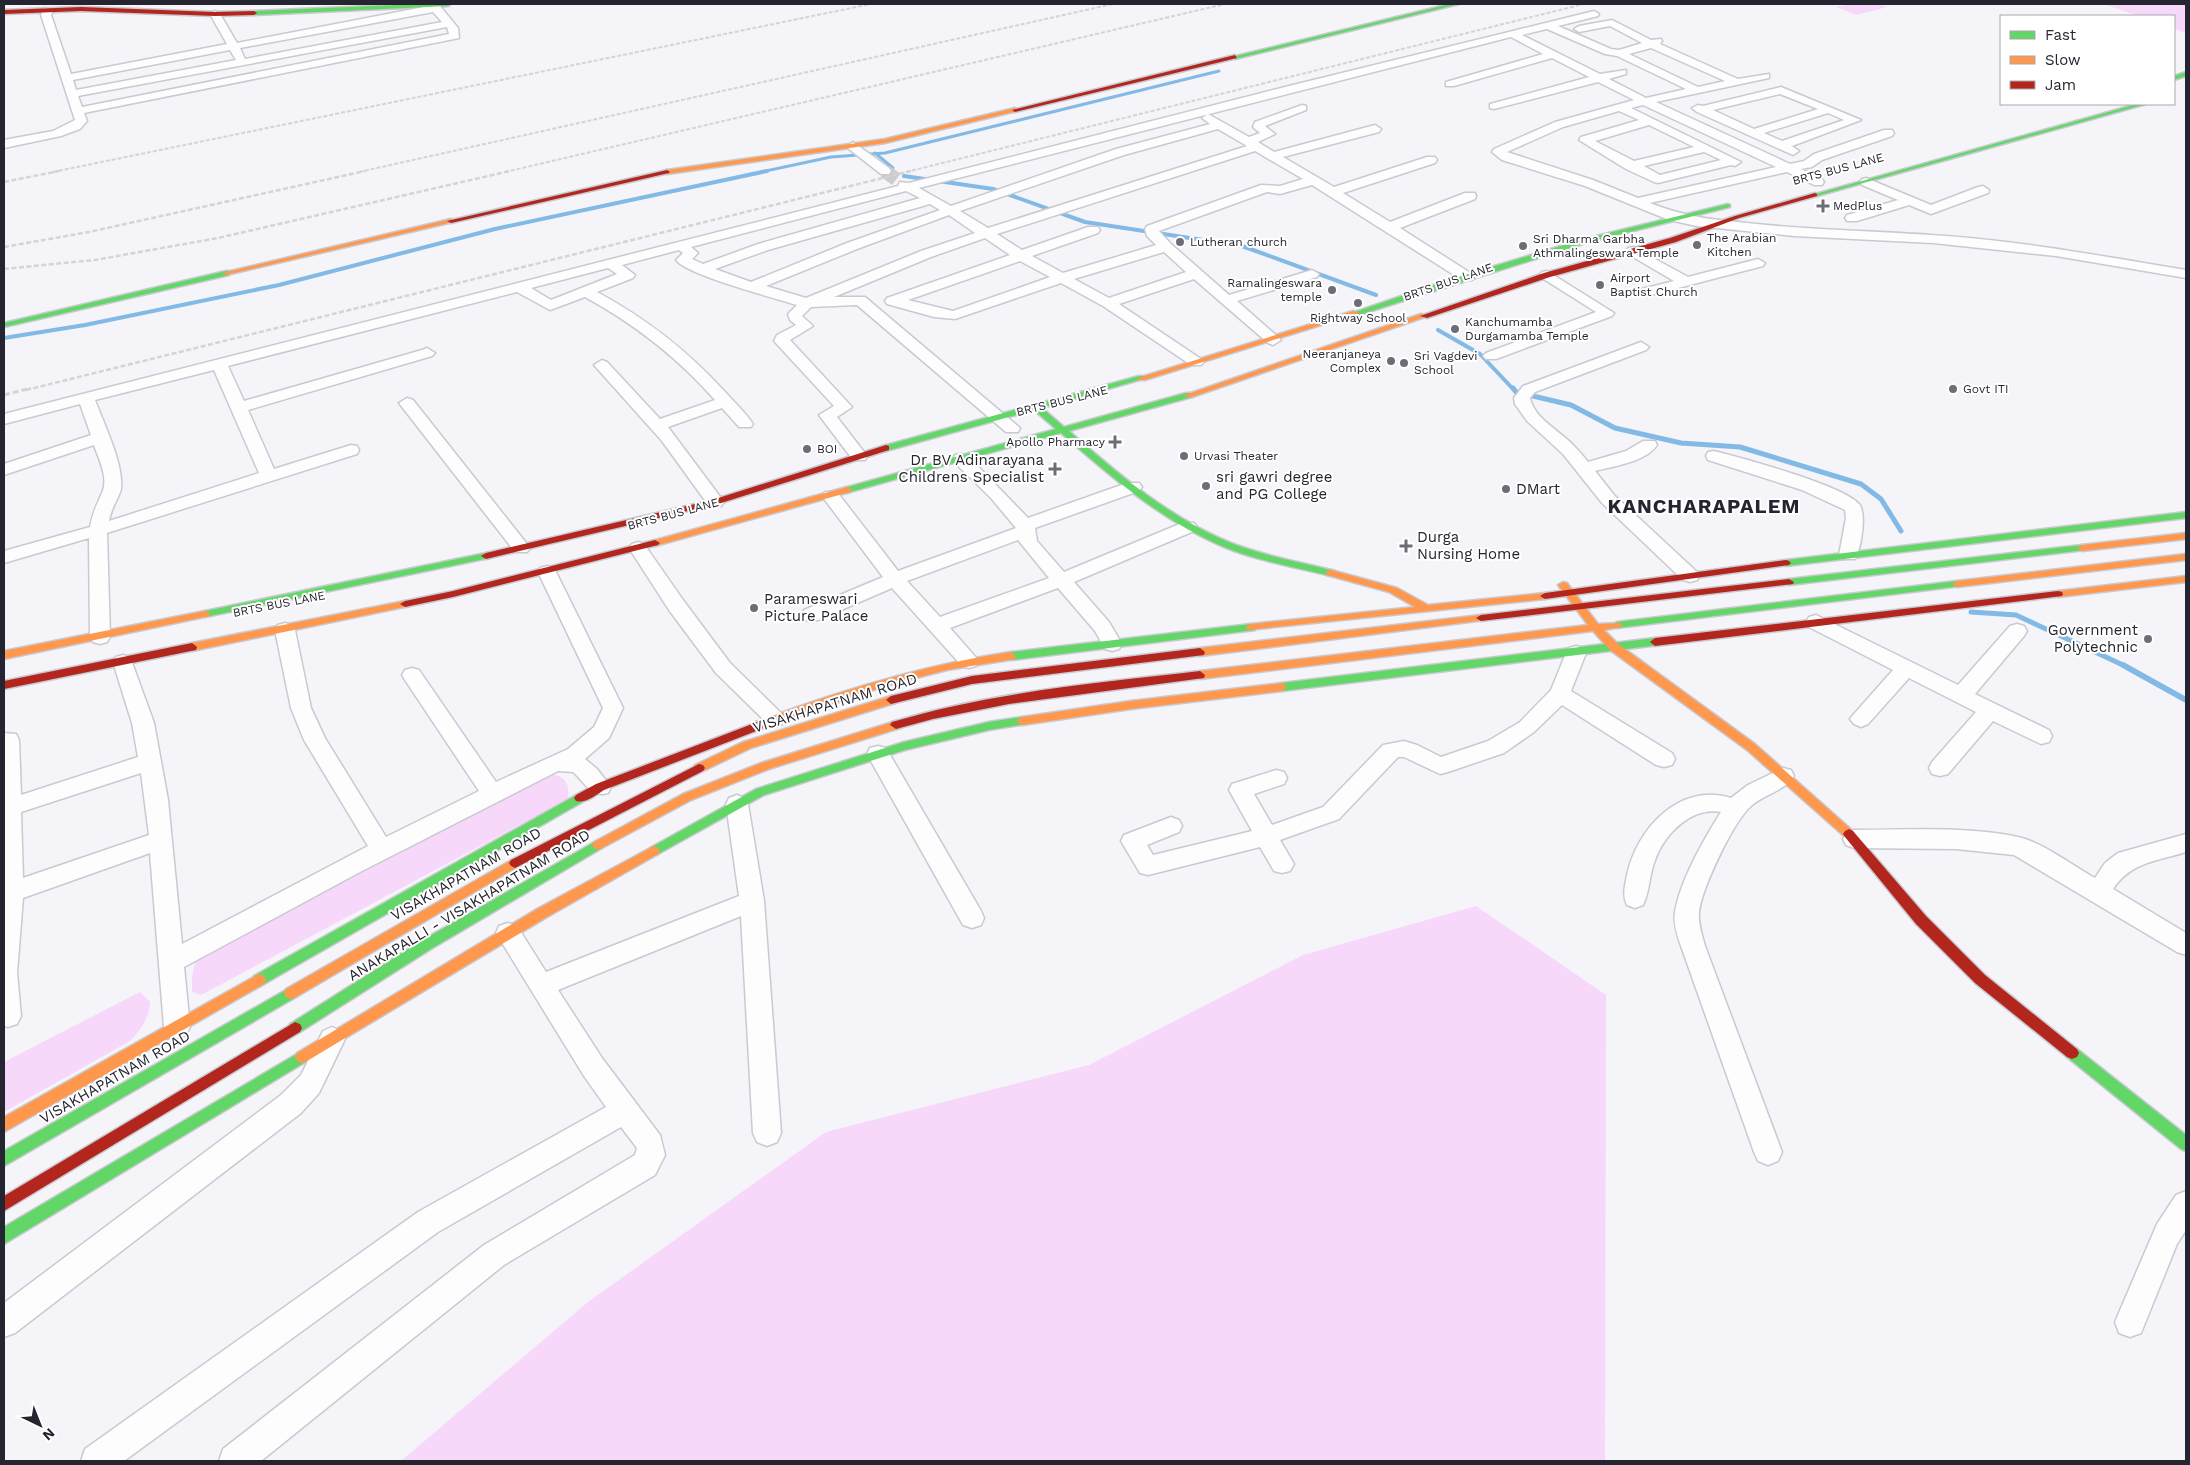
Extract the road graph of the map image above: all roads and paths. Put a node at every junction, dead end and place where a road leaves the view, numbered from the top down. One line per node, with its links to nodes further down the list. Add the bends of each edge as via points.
1 (448, 4): 3 (main road)
2 (1456, 4): 50 (main road, via 885,141)
3 (434, 7): 6 (main road); 9 (street); 14 (street)
4 (48, 10): 5 (main road); 6 (main road); 22 (street, via 46,14)
5 (4, 12)
6 (215, 14): 14 (street)
7 (1594, 14): 8 (street)
8 (1559, 22): 10 (street); 11 (street)
9 (449, 24): 18 (street); 21 (street, via 455,36 443,40)
10 (1547, 25): 12 (street); 16 (street, via 1597,48)
11 (1577, 30): 15 (street, via 1594,26); 16 (street)
12 (1512, 34): 17 (street); 39 (street)
13 (1664, 39): 15 (street)
14 (233, 45): 18 (street); 22 (street)
15 (1649, 45): 16 (street); 24 (street)
16 (1624, 52): 26 (street)
17 (1552, 54): 23 (street); 25 (street)
18 (242, 62): 21 (street); 27 (street)
19 (1622, 72): 23 (street)
20 (1765, 76): 24 (street)
21 (250, 77): 38 (street)
22 (67, 78): 27 (street)
23 (1598, 78): 30 (street); 33 (street)
24 (1738, 83): 26 (street)
25 (1450, 84)
26 (1698, 91): 29 (street)
27 (72, 94): 38 (street)
28 (1763, 94): 36 (street, via 1784,91); 37 (street); 40 (street)
29 (1673, 97): 30 (street); 37 (street)
30 (1646, 102): 35 (street); 56 (street)
31 (2111, 105): 75 (main road, BRTS BUS LANE)
32 (2140, 105): 62 (main road)
33 (1494, 106)
34 (1302, 108): 47 (street, via 1259,124 1269,134)
35 (1622, 108): 41 (street); 69 (street, via 1556,126 1518,140 1498,152)
36 (1829, 109): 40 (street); 48 (street, via 1855,122)
37 (1700, 110): 44 (street)
38 (78, 111): 46 (street, via 81,121 78,125)
39 (1198, 113): 42 (street); 63 (street, via 934,181)
40 (1810, 115): 44 (street)
41 (1650, 121): 49 (street); 55 (street, via 1584,140)
42 (1220, 125): 47 (street); 72 (street, via 1120,152)
43 (1375, 129): 51 (street)
44 (1753, 133): 48 (street)
45 (1888, 133): 54 (street)
46 (4, 144)
47 (1252, 144): 51 (street); 79 (street)
48 (1780, 146): 54 (street)
49 (1704, 148): 53 (street); 55 (street)
50 (860, 152): 57 (street); 103 (main road, via 660,174)
51 (1273, 156): 60 (street)
52 (1431, 160): 66 (street)
53 (1731, 161): 55 (street, via 1660,179); 58 (street)
54 (1814, 161): 56 (street)
55 (1630, 166)
56 (1788, 169): 58 (street); 61 (street)
57 (885, 171)
58 (1761, 174): 69 (street)
59 (1845, 174): 61 (main road)
60 (1311, 181): 66 (street); 81 (street, via 1280,190 1266,188 1153,232)
61 (1818, 182): 64 (main road)
62 (1866, 182): 70 (street); 76 (main road)
63 (902, 184): 68 (street); 80 (street)
64 (1789, 190)
65 (1982, 190): 70 (street, via 1934,210)
66 (1332, 192): 77 (street)
67 (1470, 196): 77 (street)
68 (932, 199): 72 (street); 86 (street, via 763,247)
69 (1637, 202): 73 (street)
70 (1910, 202): 74 (street)
71 (1741, 203): 73 (main road)
72 (950, 211): 79 (street); 95 (street)
73 (1674, 217): 75 (street); 91 (main road)
74 (1852, 218)
75 (1697, 222): 76 (street); 108 (main road, BRTS BUS LANE, via 1521,272)
76 (1718, 226): 82 (main road); 89 (street, via 1933,239 2056,252)
77 (1390, 227): 91 (street)
78 (1093, 230): 83 (street)
79 (986, 234): 83 (street); 102 (street, via 926,254)
80 (682, 244): 84 (street); 86 (street, via 691,253 683,260)
81 (1166, 247): 87 (street); 92 (street)
82 (1633, 250): 90 (main road); 93 (street)
83 (1020, 255): 92 (street); 100 (street)
84 (610, 263): 94 (street); 96 (street, via 628,275)
85 (1758, 263): 93 (street)
86 (702, 268): 95 (street)
87 (1197, 273): 99 (street); 101 (street)
88 (1312, 274): 99 (street)
89 (2186, 274)
90 (1547, 275): 107 (street, via 1607,313); 122 (main road, via 1235,381)
91 (1467, 277): 104 (main road)
92 (1061, 278): 100 (street, via 949,316); 101 (street)
93 (1687, 282): 97 (street)
94 (518, 286): 96 (street, via 550,306); 110 (street)
95 (751, 287): 102 (street)
96 (586, 292): 113 (street, via 657,335 682,356)
97 (1647, 292)
98 (860, 300): 100 (street); 102 (street); 121 (street)
99 (1226, 300): 104 (street)
100 (892, 301)
101 (1108, 303): 109 (street)
102 (807, 304): 126 (street, via 795,314 806,326 782,338 782,341 844,407 826,415)
103 (4, 325)
104 (1273, 340): 109 (main road)
105 (1641, 347): 129 (street, via 1524,395 1523,404 1533,418 1569,450)
106 (427, 353): 116 (street)
107 (1491, 356)
108 (1255, 360)
109 (1196, 362): 115 (main road)
110 (219, 363): 112 (street); 116 (street)
111 (602, 365): 120 (street)
112 (86, 397): 118 (street); 123 (street)
113 (725, 402): 119 (street); 120 (street)
114 (407, 403): 141 (street)
115 (1036, 407): 117 (main road); 121 (main road)
116 (239, 408): 132 (street)
117 (1054, 418): 121 (main road, BRTS BUS LANE); 122 (main road)
118 (4, 419)
119 (745, 424)
120 (658, 425): 135 (street)
121 (1012, 425): 126 (main road)
122 (1063, 430): 128 (main road); 133 (main road)
123 (100, 438): 130 (street); 139 (street, via 113,482 110,496 102,508)
124 (1649, 444): 129 (street, via 1632,455)
125 (351, 450): 132 (street)
126 (859, 456): 135 (main road)
127 (1714, 456): 143 (street, via 1829,494 1852,507 1855,518)
128 (960, 459): 134 (main road); 138 (street, via 997,494)
129 (1584, 469): 147 (street, via 1608,499)
130 (4, 470)
131 (872, 471): 160 (main road, BRTS BUS LANE, via 579,553 469,579)
132 (269, 476): 139 (street)
133 (1133, 487): 137 (main road); 138 (street)
134 (831, 496): 142 (main road); 148 (street)
135 (714, 502): 141 (main road)
136 (2186, 515): 143 (main road)
137 (1188, 526): 150 (street); 154 (main road, via 1229,546 1371,583)
138 (1025, 528): 148 (street); 150 (street, via 1028,542)
139 (98, 530): 144 (street); 164 (street)
140 (2186, 536): 155 (main road, VISAKHAPATNAM ROAD)
141 (520, 548): 164 (main road)
142 (638, 548): 146 (main road); 180 (street, via 723,668)
143 (1848, 554): 147 (main road)
144 (4, 557)
145 (2186, 557): 161 (main road, ANAKAPALLI - VISAKHAPATNAM ROAD)
146 (547, 572): 162 (main road); 187 (street, via 613,708 610,722 596,740)
147 (1690, 576): 152 (main road)
148 (895, 579): 157 (street); 159 (street)
149 (2186, 579): 158 (main road)
150 (1062, 580): 159 (street); 166 (street, via 1102,627)
151 (1548, 583): 152 (main road, via 1562,585)
152 (1569, 593): 155 (main road); 156 (main road)
153 (1426, 596): 154 (main road)
154 (1407, 598): 156 (main road)
155 (1579, 606): 161 (main road); 221 (main road, VISAKHAPATNAM ROAD, via 972,680 904,696 747,745 671,780 543,847)
156 (1425, 608): 166 (main road)
157 (811, 615)
158 (1816, 622): 167 (main road); 172 (street)
159 (936, 626): 170 (street)
160 (224, 628)
161 (1596, 628): 167 (main road); 178 (main road, ANAKAPALLI - VISAKHAPATNAM ROAD, via 1090,688)
162 (285, 630): 171 (main road); 202 (street, via 301,708 315,740)
163 (2017, 631): 177 (street)
164 (100, 637): 169 (main road)
165 (177, 638): 173 (main road)
166 (1112, 644): 170 (main road)
167 (1614, 647): 168 (main road); 190 (main road, via 1751,747)
168 (1576, 653): 176 (street); 182 (main road, via 1140,704)
169 (4, 655)
170 (969, 661): 180 (main road, via 827,699)
171 (123, 662): 175 (main road); 188 (street, via 143,724)
172 (1905, 669): 177 (street); 181 (street)
173 (4, 673)
174 (412, 674): 193 (street)
175 (4, 685)
176 (1560, 694): 186 (street); 198 (street, via 1527,727 1504,742 1448,764 1440,766 1409,750 1396,748 1331,813)
177 (1961, 696): 179 (street)
178 (982, 705): 182 (street); 222 (main road, ANAKAPALLI - VISAKHAPATNAM ROAD, via 839,741 687,797 552,870 426,945 261,1050)
179 (1990, 710): 183 (street); 189 (street)
180 (775, 719): 192 (main road)
181 (1861, 719)
182 (989, 726): 185 (main road)
183 (2041, 736)
184 (8, 740): 195 (street)
185 (878, 754): 194 (main road, via 760,792); 208 (street)
186 (1664, 759)
187 (568, 760): 192 (street, via 581,766); 193 (street, via 536,770)
188 (150, 762): 195 (street); 200 (street)
189 (1940, 768)
190 (1783, 776): 196 (street); 199 (main road)
191 (1276, 778): 198 (street, via 1240,790)
192 (600, 787): 214 (main road)
193 (492, 793): 202 (street)
194 (737, 804): 207 (street); 209 (main road)
195 (10, 807): 204 (street)
196 (1734, 808): 206 (street, via 1706,802 1692,806 1657,833 1644,857); 220 (street, via 1692,892 1687,927)
197 (1171, 826): 198 (street, via 1132,841 1148,866)
198 (1266, 836): 203 (street)
199 (1854, 839): 205 (street, via 1956,840 2018,846); 219 (main road, via 1921,920 1980,979)
200 (160, 840): 204 (street); 211 (street)
201 (2186, 843): 205 (street, via 2126,860 2113,870)
202 (382, 850): 211 (street)
203 (1282, 864)
204 (12, 892): 213 (street, via 4,973)
205 (2099, 892): 210 (street)
206 (1635, 898)
207 (752, 901): 212 (street); 218 (street)
208 (972, 918)
209 (508, 933): 212 (street); 215 (main road)
210 (2186, 945)
211 (173, 961): 214 (street)
212 (541, 985): 216 (street, via 593,1067)
213 (8, 1016)
214 (177, 1027): 217 (main road)
215 (332, 1039): 224 (main road); 225 (street, via 310,1084 291,1104)
216 (626, 1110): 227 (street, via 428,1222); 228 (street, via 650,1144 651,1155 645,1165 494,1255)
217 (4, 1125)
218 (767, 1133)
219 (2186, 1144)
220 (1768, 1152)
221 (4, 1159)
222 (4, 1204)
223 (2186, 1205): 226 (street, via 2167,1234)
224 (4, 1236)
225 (4, 1322)
226 (2130, 1322)
227 (97, 1461)
228 (235, 1461)

